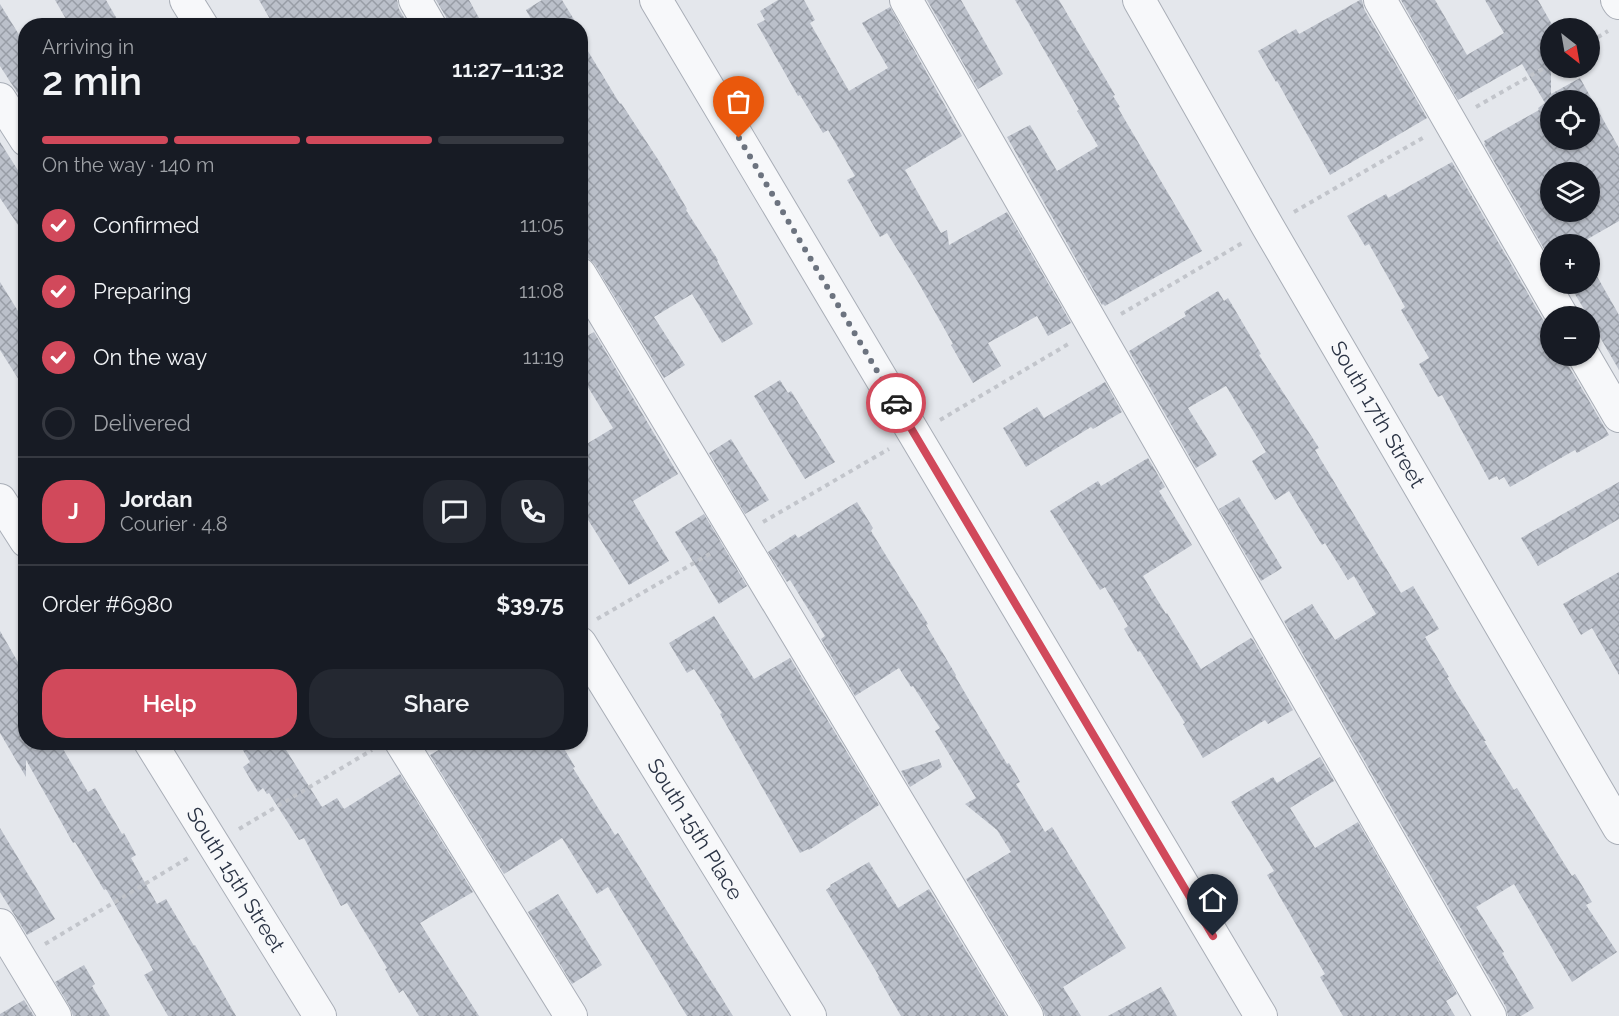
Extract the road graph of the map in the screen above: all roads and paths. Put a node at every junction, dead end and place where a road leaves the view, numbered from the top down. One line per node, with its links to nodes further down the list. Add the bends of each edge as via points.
1 (186, 0): 8 (street)
2 (415, 0): 9 (street)
3 (656, 0): 21 (street)
4 (906, 0): 18 (street)
5 (1139, 0): 15 (street, South 17th Street)
6 (1380, 0): 13 (street)
7 (1616, 11): 10 (path)
8 (197, 18)
9 (425, 18)
10 (1600, 30)
11 (1540, 70): 13 (path)
12 (0, 99): 14 (street)
13 (1450, 122): 15 (path); 17 (street)
14 (18, 127)
15 (1268, 227): 18 (path); 29 (street, South 17th Street)
16 (588, 287): 24 (street)
17 (1556, 306)
18 (1096, 328): 21 (path); 37 (street)
19 (1590, 366): 20 (street)
20 (1619, 416)
21 (915, 434): 24 (path); 36 (street)
22 (0, 500): 23 (street)
23 (18, 528)
24 (739, 537): 25 (path); 35 (street)
25 (588, 631)
26 (588, 640): 34 (street, South 15th Place)
27 (155, 750): 32 (street, South 15th Street)
28 (406, 750): 33 (street)
29 (1619, 828)
30 (0, 925): 31 (street)
31 (55, 1016)
32 (320, 1016)
33 (571, 1016)
34 (810, 1016)
35 (1027, 1016)
36 (1261, 1016)
37 (1490, 1016)

